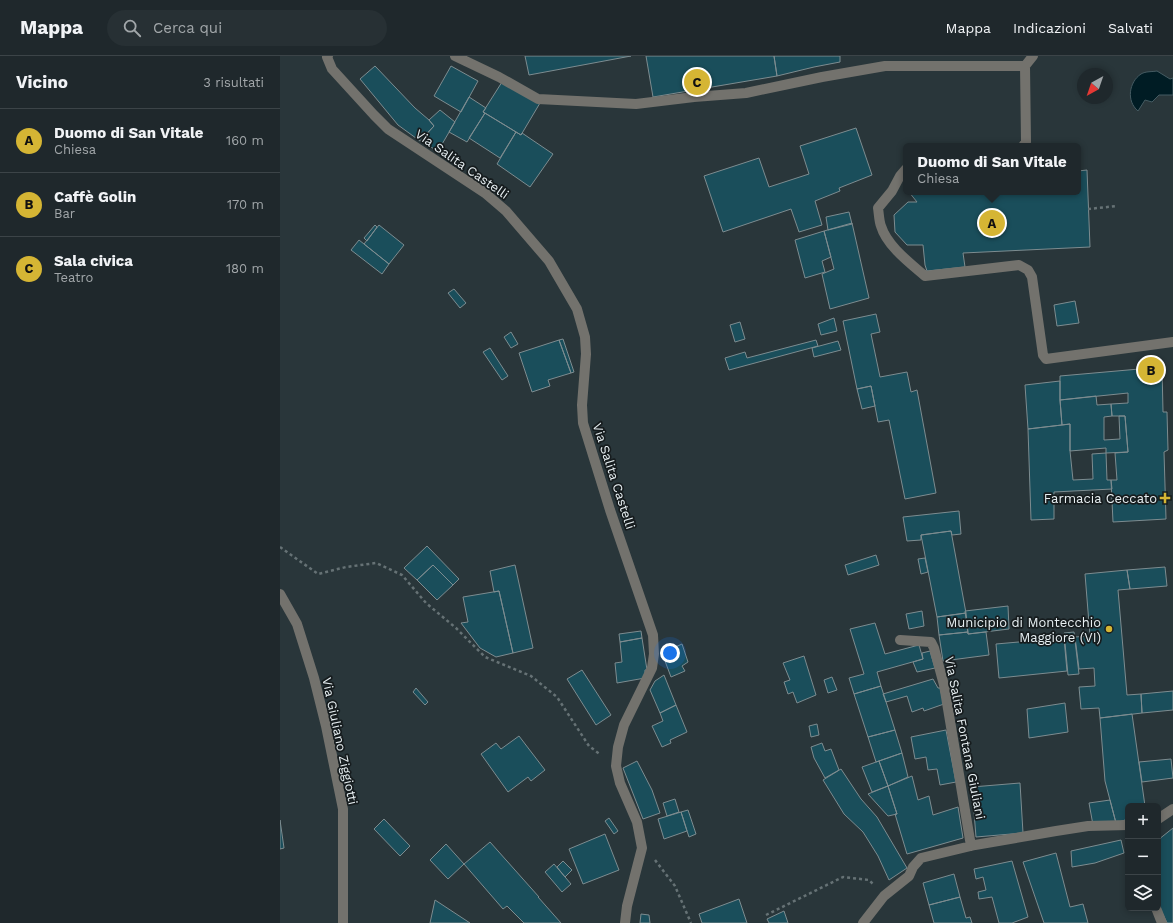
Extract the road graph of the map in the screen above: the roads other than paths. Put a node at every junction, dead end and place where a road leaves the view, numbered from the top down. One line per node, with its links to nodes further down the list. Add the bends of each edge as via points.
1 (327, 56): 16 (street, Via Salita Castelli, via 332,70 388,129 485,193 506,211 549,262 577,309 585,337 586,354 582,423 653,635 652,668 624,725 616,766 620,783 637,822 642,848)
2 (455, 56): 4 (street, via 538,99 636,104 746,93 884,66)
3 (1033, 56): 4 (street)
4 (1025, 66): 5 (street)
5 (1025, 143)
6 (903, 172): 7 (street, via 878,208 881,227 888,240 925,276 1019,265 1028,270 1032,277 1043,355 1046,359)
7 (1173, 342)
8 (280, 594): 15 (street, Via Giuliano Ziggiotti, via 297,624 314,678 342,809)
9 (900, 640): 13 (street, Via Salita Fontana Giuliani, via 931,642 934,648 944,685)
10 (1173, 809): 11 (street)
11 (1161, 817)
12 (1125, 824): 13 (street, via 1088,826)
13 (971, 846): 17 (street, via 921,858 909,876 884,896)
14 (1157, 911): 18 (street)
15 (343, 923)
16 (625, 923)
17 (863, 923)
18 (1162, 923)

